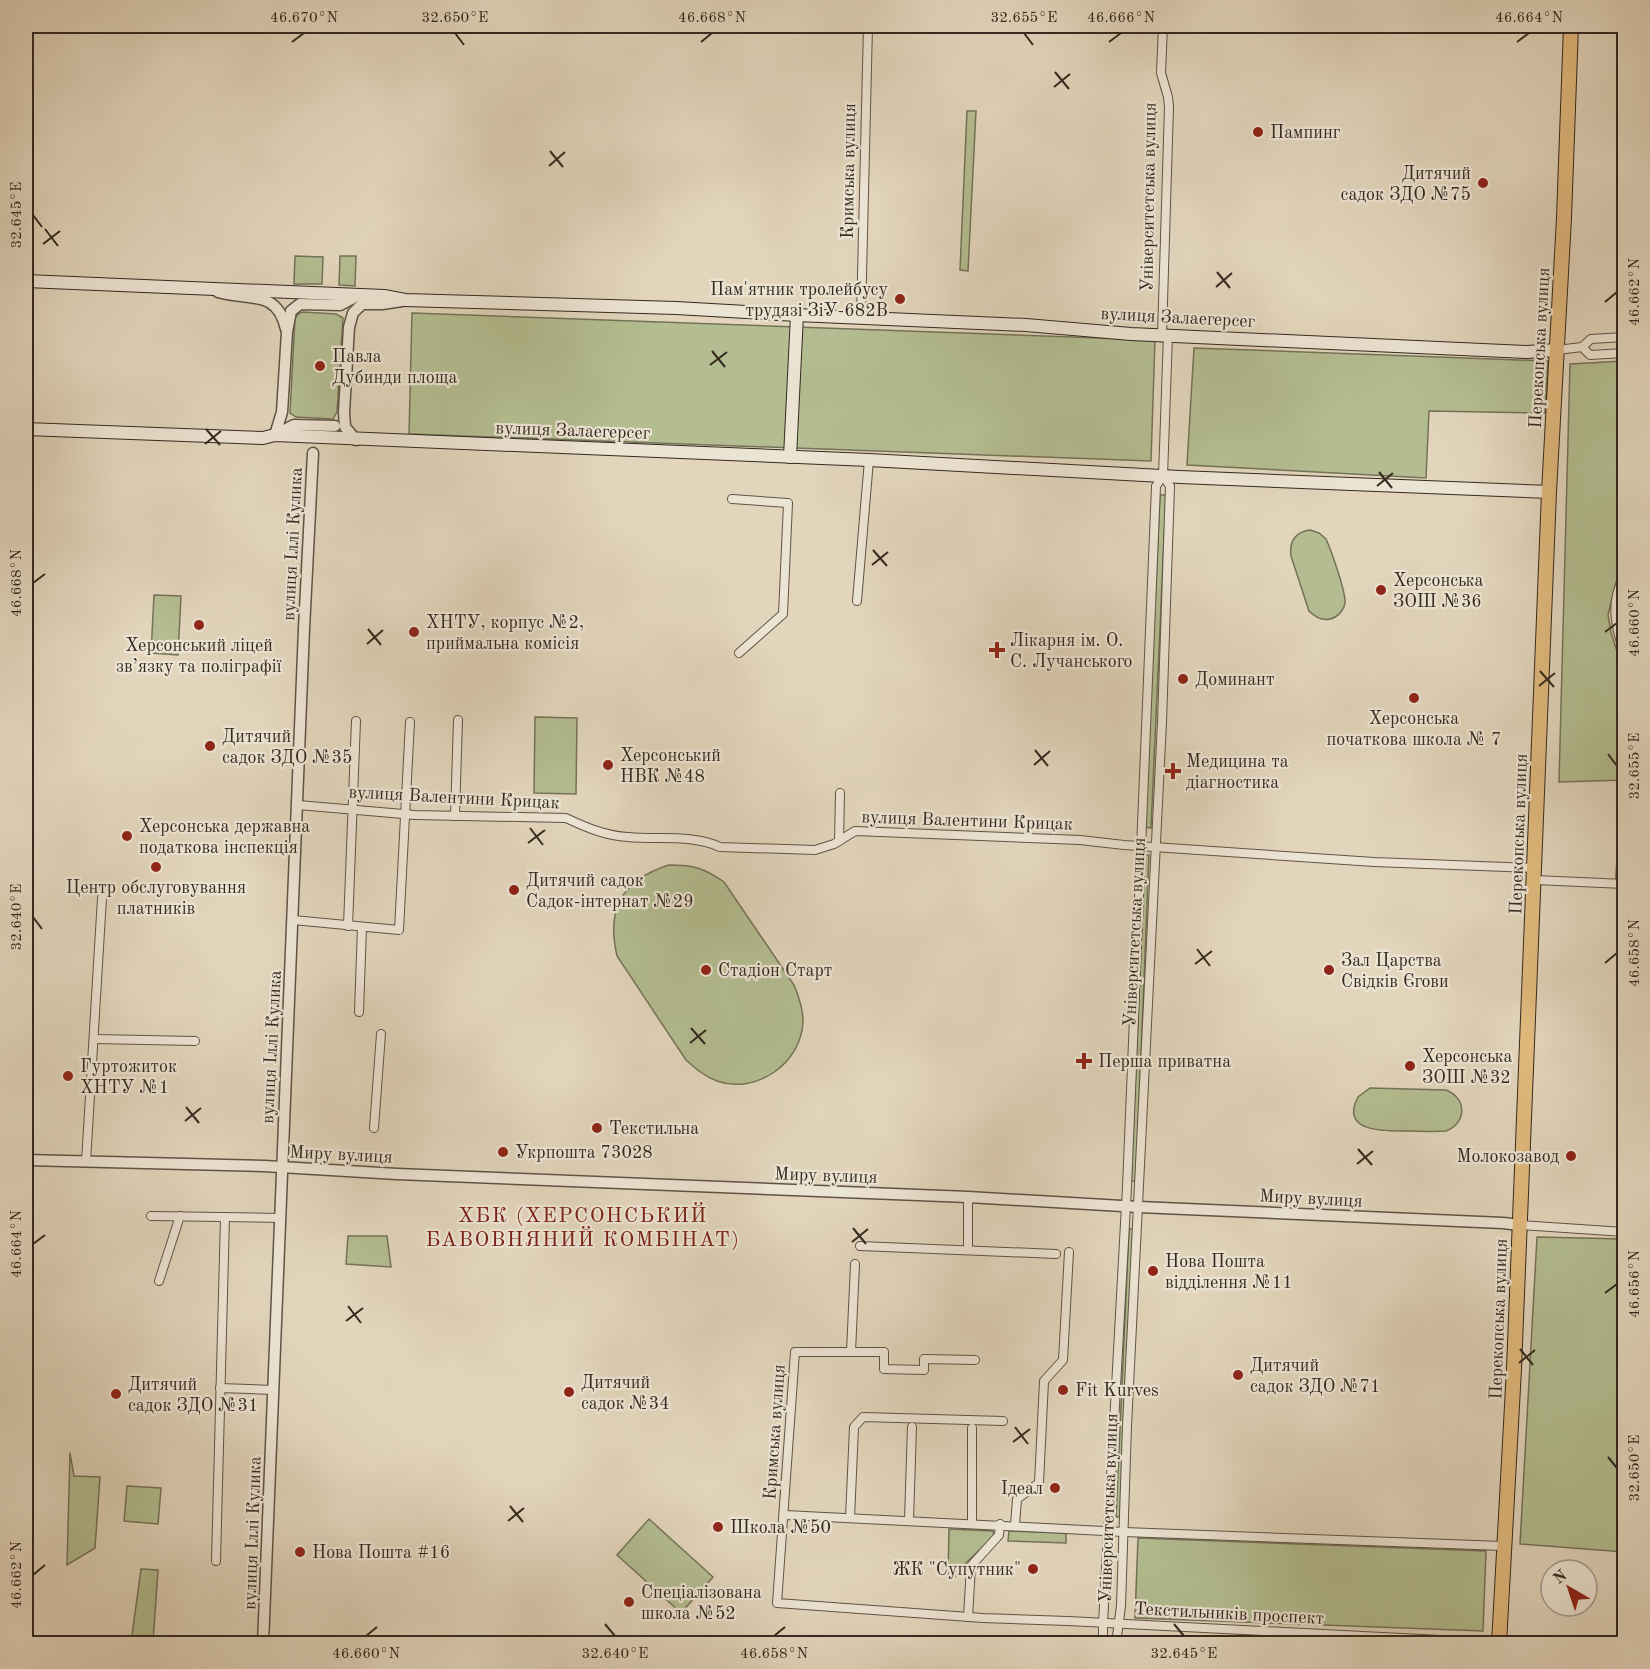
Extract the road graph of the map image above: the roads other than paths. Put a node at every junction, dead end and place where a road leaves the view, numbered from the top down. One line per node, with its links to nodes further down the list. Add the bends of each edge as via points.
1 (868, 26): 11 (street, Кримська вулиця)
2 (1163, 26): 14 (street, Університетська вулиця, via 1161,72 1169,107)
3 (1571, 26): 17 (main road, Перекопська вулиця)
4 (26, 281): 5 (main road)
5 (212, 291): 6 (main road, вулиця Залаегерсег); 13 (street, via 268,300 283,316)
6 (328, 295): 7 (main road, вулиця Залаегерсег); 9 (street)
7 (357, 296): 8 (main road, вулиця Залаегерсег); 9 (street)
8 (405, 300): 10 (main road, вулиця Залаегерсег); 12 (street, via 362,304 353,313)
9 (340, 305): 12 (street); 13 (street, via 300,304 291,311)
10 (797, 315): 11 (main road, вулиця Залаегерсег); 29 (main road)
11 (861, 318): 14 (main road, вулиця Залаегерсег)
12 (349, 327): 20 (street)
13 (287, 332): 19 (street)
14 (1165, 335): 17 (main road, вулиця Залаегерсег, via 1527,352); 31 (street, Університетська вулиця)
15 (1624, 337): 16 (street, via 1591,339)
16 (1582, 347): 17 (street); 18 (street, via 1590,355)
17 (1557, 350): 32 (main road, Перекопська вулиця)
18 (1624, 353)
19 (282, 412): 21 (street); 24 (street)
20 (344, 412): 22 (street); 27 (street, via 345,427)
21 (294, 425): 22 (street); 24 (street); 25 (street)
22 (335, 426): 26 (street)
23 (26, 429): 24 (main road, via 263,438)
24 (275, 435): 25 (main road, вулиця Залаегерсег)
25 (303, 437): 26 (main road, вулиця Залаегерсег); 28 (street)
26 (327, 438): 27 (main road, вулиця Залаегерсег); 28 (street)
27 (356, 440): 29 (main road, вулиця Залаегерсег)
28 (313, 453): 43 (street, вулиця Іллі Кулика)
29 (790, 457): 30 (main road, вулиця Залаегерсег)
30 (868, 460): 31 (main road, вулиця Залаегерсег); 35 (street)
31 (1163, 476): 32 (main road, вулиця Залаегерсег); 48 (street, Університетська вулиця, via 1156,486); 49 (street, Університетська вулиця, via 1170,486)
32 (1550, 492): 50 (main road, Перекопська вулиця)
33 (732, 499): 37 (street, via 788,503 783,614)
34 (1624, 577): 36 (street, via 1615,597)
35 (857, 601)
36 (1624, 651)
37 (739, 653)
38 (458, 720): 46 (street)
39 (356, 721): 44 (street)
40 (410, 722): 45 (street)
41 (840, 793): 47 (street)
42 (1624, 799): 51 (street)
43 (298, 805): 44 (street, вулиця Валентини Крицак); 53 (street, вулиця Іллі Кулика)
44 (351, 810): 45 (street, вулиця Валентини Крицак); 54 (street)
45 (405, 815): 46 (street, вулиця Валентини Крицак); 55 (street, via 399,930)
46 (455, 816): 47 (street, вулиця Валентини Крицак, via 566,818 588,829 625,837 705,840 720,847 815,850)
47 (839, 841): 48 (street, вулиця Валентини Крицак, via 855,831)
48 (1140, 846): 49 (street, вулиця Валентини Крицак); 65 (street, Університетська вулиця)
49 (1154, 846): 50 (street, вулиця Валентини Крицак); 66 (street, Університетська вулиця)
50 (1535, 874): 51 (street, вулиця Валентини Крицак); 71 (main road, Перекопська вулиця)
51 (1622, 883)
52 (102, 898): 58 (street)
53 (293, 920): 54 (street); 63 (street, вулиця Іллі Кулика)
54 (348, 926): 55 (street)
55 (362, 927): 56 (street)
56 (359, 1012)
57 (381, 1034): 60 (street)
58 (94, 1039): 59 (street); 62 (street)
59 (195, 1041)
60 (374, 1128)
61 (26, 1160): 62 (street, Миру вулиця)
62 (86, 1162): 63 (street, Миру вулиця)
63 (282, 1167): 64 (street, Миру вулиця); 70 (street, вулиця Іллі Кулика)
64 (968, 1197): 65 (street, Миру вулиця); 74 (street)
65 (1126, 1207): 66 (street, Миру вулиця); 92 (street, Університетська вулиця)
66 (1139, 1207): 71 (street, Миру вулиця); 93 (street, Університетська вулиця)
67 (151, 1216): 68 (street)
68 (180, 1216): 69 (street); 78 (street)
69 (225, 1217): 70 (street); 81 (street)
70 (281, 1218): 82 (street, вулиця Іллі Кулика)
71 (1520, 1225): 72 (street, Миру вулиця); 94 (main road, Перекопська вулиця)
72 (1624, 1232)
73 (860, 1246): 74 (street)
74 (968, 1250): 76 (street)
75 (1069, 1252): 91 (street, via 1063,1360 1044,1381 1039,1483 1017,1499)
76 (1056, 1254)
77 (855, 1264): 79 (street)
78 (159, 1281)
79 (851, 1352): 80 (street, Кримська вулиця, via 884,1352 884,1369 924,1371 924,1359); 86 (street, Кримська вулиця, via 795,1352)
80 (975, 1360)
81 (220, 1388): 82 (street); 95 (street)
82 (274, 1390): 101 (street, вулиця Іллі Кулика)
83 (1002, 1421): 87 (street, via 863,1417 854,1427)
84 (912, 1427): 88 (street)
85 (972, 1428): 89 (street)
86 (785, 1515): 87 (street); 96 (street, Кримська вулиця)
87 (850, 1518): 88 (street)
88 (909, 1520): 89 (street)
89 (972, 1523): 90 (street)
90 (1000, 1524): 91 (street); 97 (street, via 999,1536 971,1566)
91 (1015, 1525): 92 (street)
92 (1108, 1531): 93 (street); 98 (street, Університетська вулиця)
93 (1124, 1532): 94 (street); 99 (street, Університетська вулиця)
94 (1503, 1546): 100 (main road, Перекопська вулиця)
95 (216, 1561)
96 (777, 1603): 97 (street, Текстильників проспект)
97 (968, 1617): 98 (street, Текстильників проспект)
98 (1103, 1623): 99 (street, Текстильників проспект); 102 (street, Університетська вулиця)
99 (1120, 1624): 100 (street, Текстильників проспект); 103 (street, Університетська вулиця)
100 (1499, 1643)
101 (263, 1644)
102 (1103, 1644)
103 (1116, 1644)

